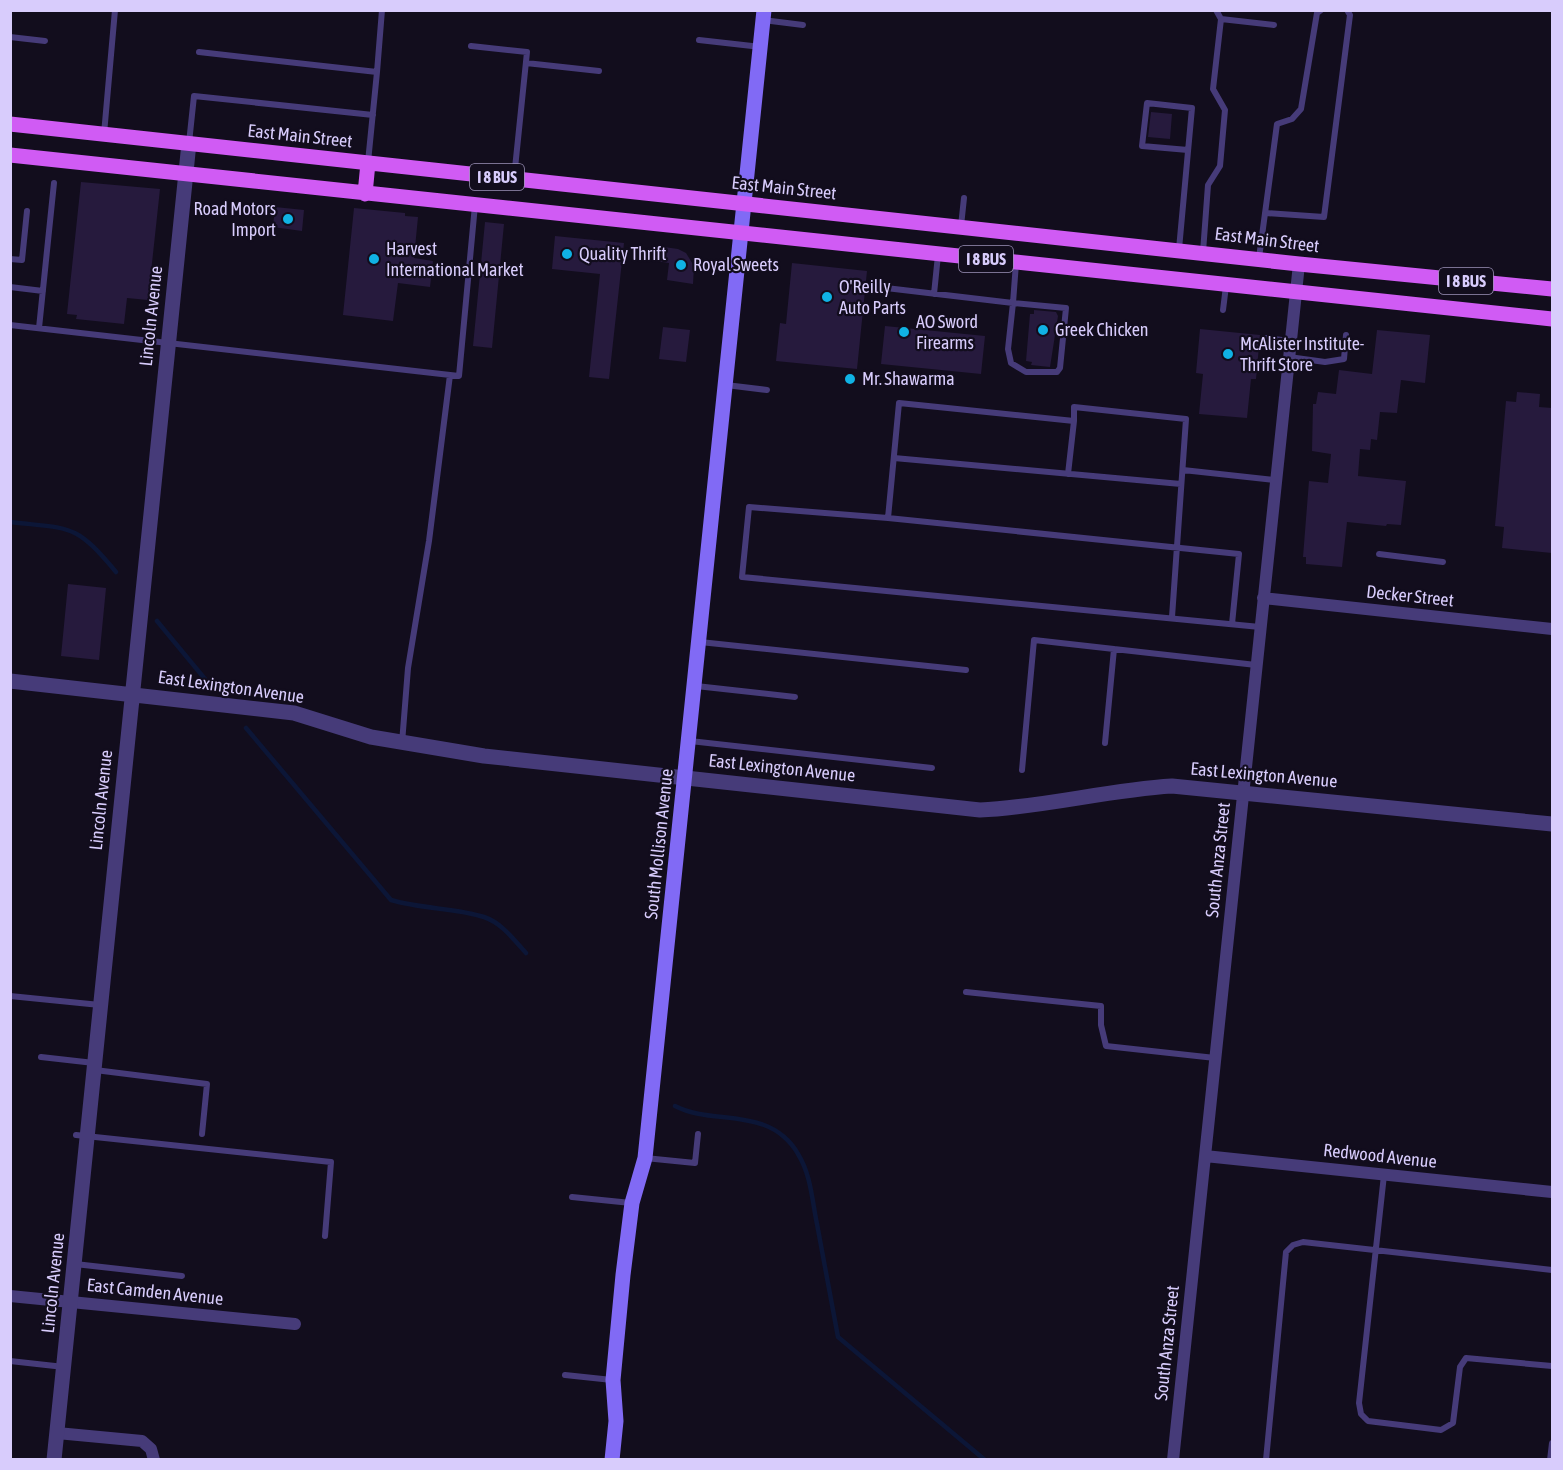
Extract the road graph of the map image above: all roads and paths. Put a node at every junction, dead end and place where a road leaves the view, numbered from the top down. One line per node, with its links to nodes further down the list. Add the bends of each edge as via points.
1 (115, 10): 21 (lane)
2 (382, 10): 18 (lane)
3 (1216, 10): 7 (lane)
4 (1321, 10): 34 (lane, via 1317,13 1301,110 1292,119 1277,124)
5 (1347, 10): 34 (lane, via 1350,15 1324,217)
6 (764, 15): 9 (lane); 14 (main road, South Mollison Avenue)
7 (1221, 19): 8 (lane); 38 (lane, via 1213,89 1225,111 1220,166 1208,185)
8 (1274, 25)
9 (803, 26)
10 (10, 37): 12 (lane)
11 (699, 40): 14 (lane)
12 (45, 41)
13 (471, 46): 16 (lane, via 527,52)
14 (760, 46): 31 (main road, South Mollison Avenue)
15 (199, 52): 18 (lane)
16 (526, 63): 17 (lane); 27 (lane)
17 (599, 71)
18 (377, 72): 19 (lane)
19 (373, 115): 22 (lane, via 194,96); 25 (lane)
20 (10, 124): 21 (main road, East Main Street / I 8 BUS)
21 (104, 134): 22 (main road, East Main Street / I 8 BUS)
22 (189, 144): 25 (main road, East Main Street / I 8 BUS); 26 (street, Lincoln Avenue)
23 (1188, 150): 23 (lane, via 1192,108 1147,103 1142,146); 37 (lane)
24 (10, 155): 26 (main road, I 8 BUS)
25 (368, 163): 27 (main road, East Main Street / I 8 BUS); 29 (main road)
26 (185, 175): 29 (main road, I 8 BUS); 59 (street, Lincoln Avenue)
27 (513, 178): 31 (main road, East Main Street / I 8 BUS)
28 (54, 183): 48 (lane)
29 (365, 194): 32 (main road, I 8 BUS)
30 (964, 198): 35 (lane)
31 (742, 203): 35 (main road, East Main Street / I 8 BUS); 36 (main road, South Mollison Avenue)
32 (475, 205): 36 (main road, I 8 BUS); 61 (lane, via 459,376)
33 (27, 211): 41 (lane, via 22,260)
34 (1265, 213): 40 (lane)
35 (961, 226): 37 (main road, East Main Street / I 8 BUS)
36 (739, 231): 39 (main road, I 8 BUS); 62 (main road, South Mollison Avenue)
37 (1179, 250): 38 (main road, East Main Street / I 8 BUS)
38 (1203, 252): 40 (main road, East Main Street / I 8 BUS)
39 (939, 254): 42 (main road, I 8 BUS); 50 (lane)
40 (1259, 258): 43 (main road, East Main Street / I 8 BUS)
41 (10, 259)
42 (1017, 262): 44 (main road, I 8 BUS); 51 (lane)
43 (1299, 264): 47 (main road, East Main Street / I 8 BUS); 49 (street, South Anza Street)
44 (1226, 285): 49 (main road, I 8 BUS); 52 (lane)
45 (10, 287): 48 (lane)
46 (886, 288): 50 (lane)
47 (1552, 289)
48 (43, 291): 55 (lane)
49 (1295, 293): 53 (main road, I 8 BUS); 58 (street, South Anza Street)
50 (934, 294): 51 (lane)
51 (1013, 303): 51 (lane, via 1008,349 1011,363 1016,368 1056,372 1060,368 1066,308)
52 (1223, 310)
53 (1552, 319)
54 (10, 325): 55 (lane)
55 (39, 328): 59 (lane)
56 (1346, 335): 60 (lane, via 1344,359 1325,362)
57 (1266, 338): 58 (lane)
58 (1290, 341): 60 (street, South Anza Street)
59 (169, 343): 61 (lane); 85 (street, Lincoln Avenue)
60 (1288, 357): 68 (street, South Anza Street)
61 (450, 375): 88 (lane, via 408,668)
62 (726, 385): 63 (lane); 79 (main road, South Mollison Avenue)
63 (767, 390)
64 (1074, 421): 65 (lane, via 899,403); 66 (lane, via 1074,407 1186,419); 67 (lane)
65 (894, 458): 67 (lane); 70 (lane)
66 (1183, 470): 68 (lane); 69 (lane)
67 (1068, 474): 69 (lane)
68 (1275, 480): 74 (street, South Anza Street)
69 (1181, 484): 71 (lane)
70 (888, 518): 71 (lane); 75 (lane, via 749,507 742,577)
71 (1176, 547): 75 (lane); 76 (lane, via 1239,554)
72 (1379, 554): 73 (lane)
73 (1443, 562)
74 (1263, 598): 77 (street, South Anza Street); 78 (street, Decker Street)
75 (1172, 617): 76 (lane)
76 (1232, 624): 77 (lane)
77 (1260, 627): 81 (street, South Anza Street)
78 (1552, 629)
79 (700, 642): 82 (lane); 84 (main road, South Mollison Avenue)
80 (1114, 649): 81 (lane); 89 (lane); 91 (lane, via 1034,640)
81 (1256, 665): 93 (street, South Anza Street)
82 (966, 670)
83 (10, 681): 85 (street, East Lexington Avenue)
84 (695, 686): 86 (lane); 87 (main road, South Mollison Avenue)
85 (131, 694): 88 (street, East Lexington Avenue, via 294,713); 97 (street, Lincoln Avenue)
86 (795, 697)
87 (690, 741): 90 (lane); 92 (main road, South Mollison Avenue)
88 (402, 743): 92 (street, East Lexington Avenue, via 484,756)
89 (1105, 743)
90 (932, 768)
91 (1022, 770)
92 (686, 777): 93 (street, East Lexington Avenue, via 980,810 1172,786); 105 (main road, South Mollison Avenue)
93 (1243, 792): 94 (street, East Lexington Avenue); 99 (street, South Anza Street)
94 (1552, 824)
95 (966, 992): 99 (lane, via 1101,1006 1106,1046)
96 (10, 996): 97 (lane)
97 (101, 1005): 100 (street, Lincoln Avenue)
98 (41, 1058): 100 (lane)
99 (1215, 1058): 104 (street, South Anza Street)
100 (94, 1067): 101 (lane, via 207,1084); 103 (street, Lincoln Avenue)
101 (202, 1134)
102 (698, 1134): 105 (lane, via 695,1163)
103 (82, 1136): 110 (lane, via 331,1162); 112 (street, Lincoln Avenue)
104 (1205, 1156): 106 (street, Redwood Avenue); 128 (street, South Anza Street)
105 (645, 1158): 109 (main road, South Mollison Avenue)
106 (1384, 1174): 107 (street, Redwood Avenue); 111 (lane)
107 (1552, 1192)
108 (572, 1197): 109 (lane)
109 (632, 1203): 122 (main road, South Mollison Avenue)
110 (325, 1236)
111 (1375, 1252): 113 (lane); 119 (lane, via 1359,1403 1361,1414 1368,1421 1441,1430 1453,1423 1460,1367 1466,1358); 129 (lane, via 1303,1242 1286,1252)
112 (75, 1264): 114 (lane); 116 (street, Lincoln Avenue)
113 (1552, 1270)
114 (182, 1276)
115 (10, 1296): 116 (street, East Camden Avenue)
116 (71, 1302): 117 (street, East Camden Avenue); 120 (street, Lincoln Avenue)
117 (295, 1324)
118 (10, 1361): 120 (lane)
119 (1552, 1366)
120 (64, 1367): 123 (street, Lincoln Avenue)
121 (565, 1374): 122 (lane)
122 (613, 1380): 127 (main road, South Mollison Avenue, via 616,1421)
123 (57, 1433): 125 (street, Lincoln Avenue); 126 (street, via 142,1442 151,1449)
124 (1552, 1443): 130 (lane)
125 (54, 1460)
126 (154, 1460)
127 (612, 1460)
128 (1173, 1460)
129 (1266, 1460)
130 (1550, 1460)

